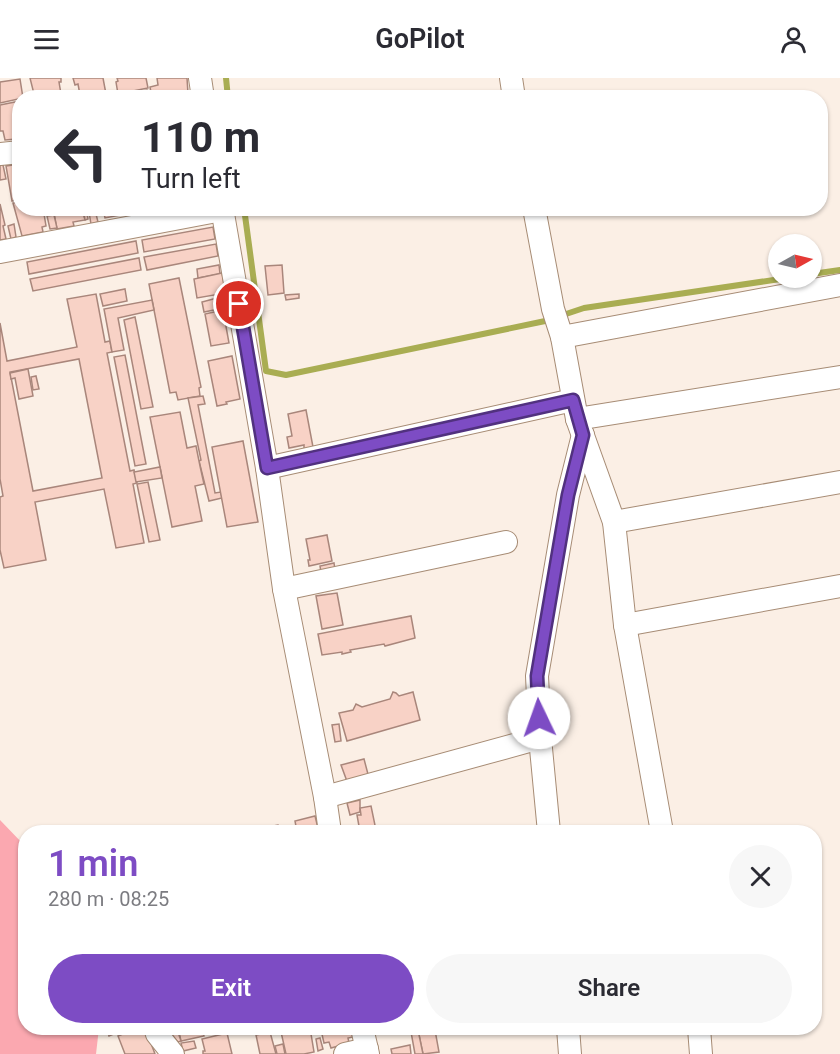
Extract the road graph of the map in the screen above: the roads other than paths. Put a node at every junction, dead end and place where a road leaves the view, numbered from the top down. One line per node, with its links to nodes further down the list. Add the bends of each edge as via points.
1 (186, 216): 4 (street)
2 (223, 216): 9 (street)
3 (536, 216): 6 (street)
4 (0, 252)
5 (840, 285): 6 (street)
6 (562, 337): 8 (street)
7 (840, 377): 8 (street)
8 (578, 418): 9 (street); 11 (street); 16 (street, via 537,676)
9 (267, 468): 14 (street)
10 (840, 482): 11 (street)
11 (614, 522): 15 (street)
12 (506, 542): 14 (street)
13 (840, 586): 15 (street)
14 (284, 589): 17 (street)
15 (625, 625): 20 (street)
16 (540, 738): 17 (street); 19 (street)
17 (325, 798): 18 (street)
18 (329, 825)
19 (548, 825)
20 (661, 825)
21 (158, 1035): 25 (street)
22 (569, 1035): 27 (street)
23 (700, 1035): 28 (street)
24 (366, 1044): 26 (street)
25 (173, 1054)
26 (345, 1054)
27 (570, 1054)
28 (702, 1054)

